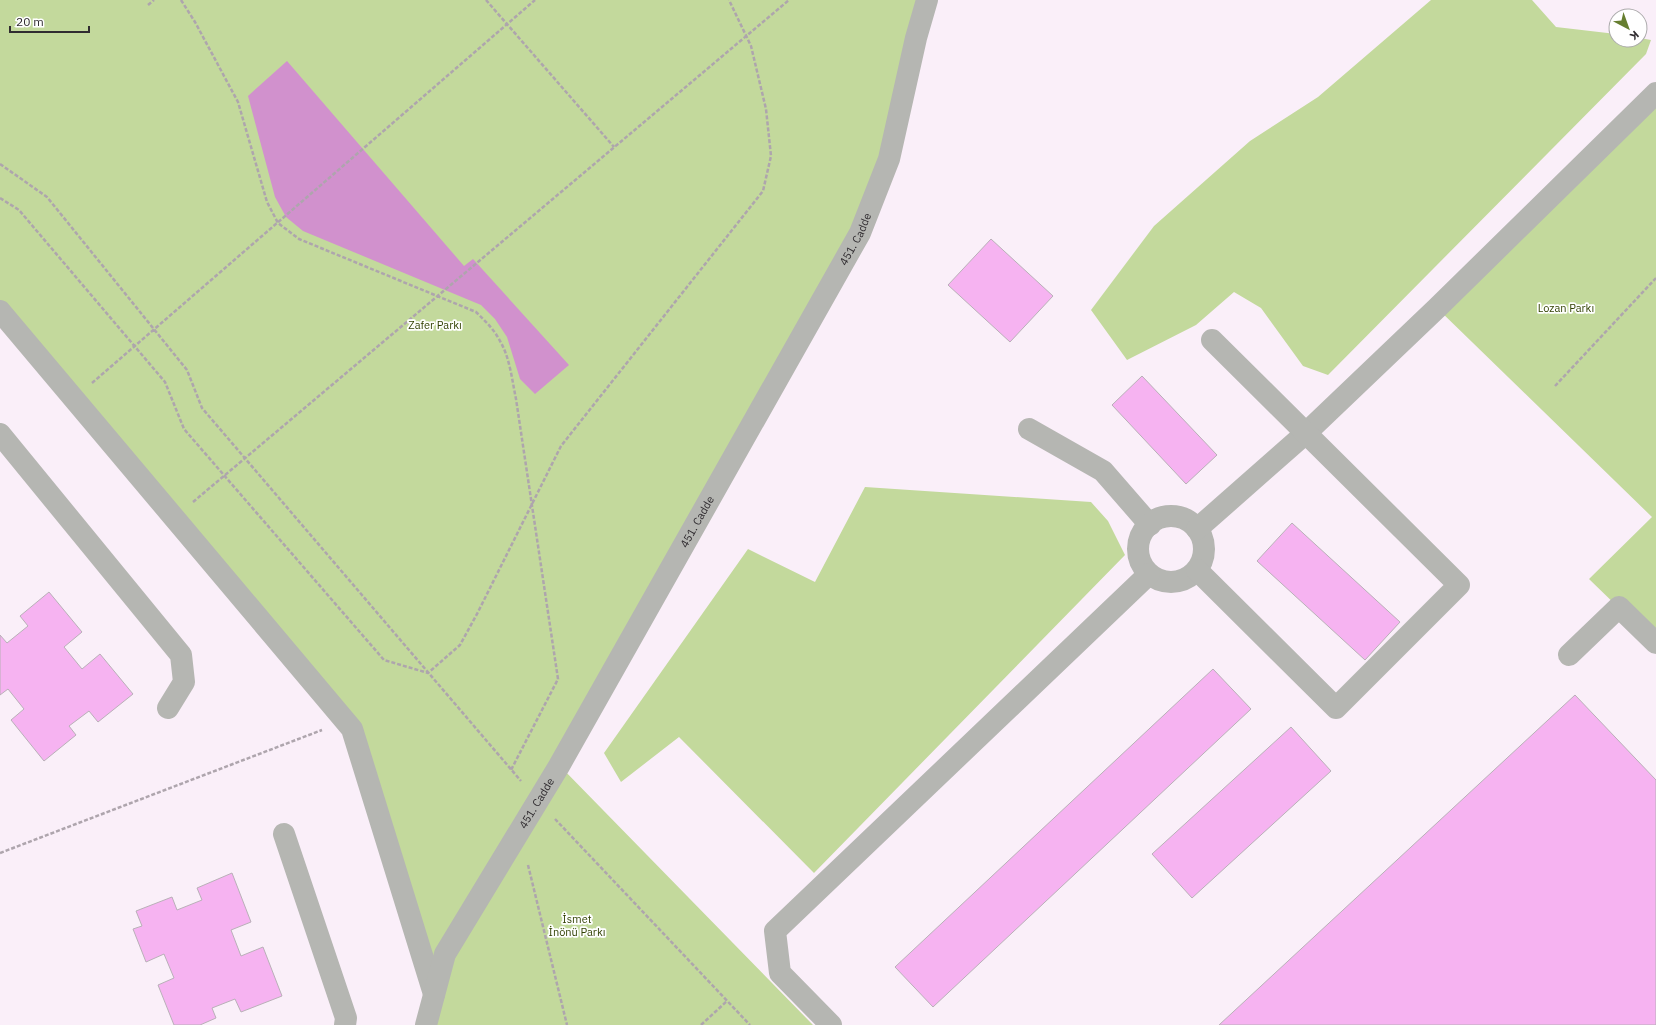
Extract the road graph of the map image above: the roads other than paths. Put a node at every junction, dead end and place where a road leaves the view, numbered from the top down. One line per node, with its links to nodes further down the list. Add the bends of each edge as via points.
1 (927, 0): 16 (street, 451. Cadde, via 889,159 860,233 559,766 445,954)
2 (1656, 93): 6 (street)
3 (0, 311): 16 (street, via 352,729)
4 (1212, 340): 6 (street)
5 (1029, 429): 8 (street, via 1103,471)
6 (1306, 433): 9 (street); 10 (street, via 1459,586 1336,708)
7 (0, 434): 14 (street, via 181,655 184,682)
8 (1150, 525): 9 (street, via 1161,518 1171,516 1190,522); 11 (street, via 1140,538 1138,548 1143,567)
9 (1197, 529): 10 (street, via 1202,537 1204,557)
10 (1197, 570): 11 (street, via 1186,579 1177,582 1158,580)
11 (1149, 574): 19 (street, via 775,931 780,974)
12 (1656, 643): 13 (street, via 1619,607)
13 (1569, 655)
14 (168, 708)
15 (284, 834): 17 (street, via 346,1018)
16 (434, 994): 18 (street, 451. Cadde)
17 (345, 1025)
18 (426, 1025)
19 (830, 1025)

